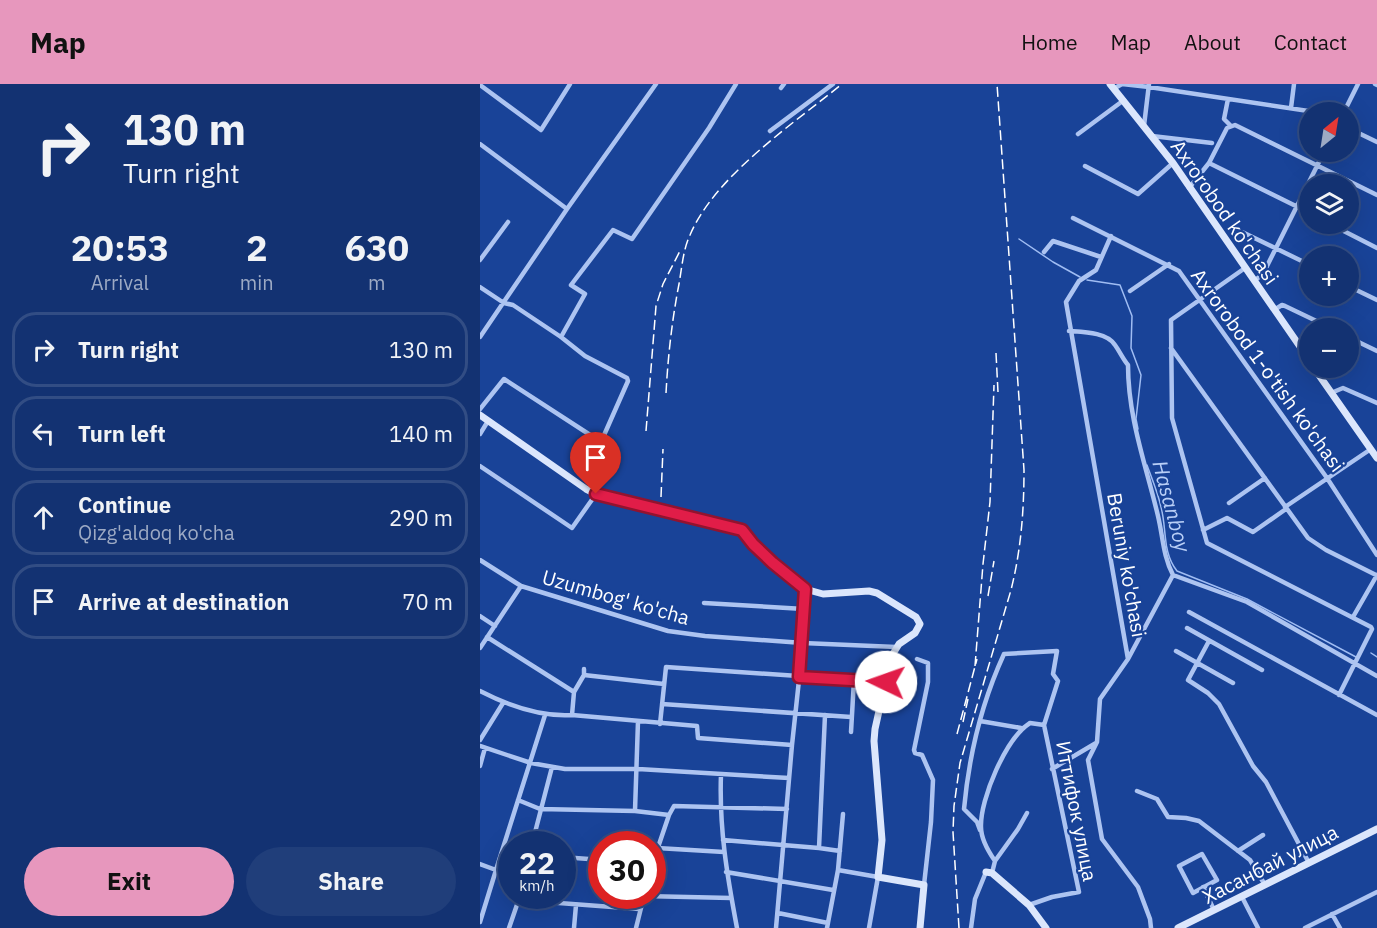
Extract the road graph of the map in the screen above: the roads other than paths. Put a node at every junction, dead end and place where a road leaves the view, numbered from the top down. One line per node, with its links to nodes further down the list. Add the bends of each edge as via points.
1 (570, 84): 7 (street, via 541,130)
2 (656, 84): 32 (street)
3 (736, 84): 57 (street, via 632,239 613,230 571,285 585,294)
4 (833, 84): 17 (street)
5 (1294, 84): 13 (street)
6 (1358, 84): 12 (street)
7 (480, 86)
8 (1113, 86): 9 (street); 11 (street, Axrorobod ko'chasi)
9 (1149, 86): 10 (street); 16 (street)
10 (1228, 99): 13 (street); 15 (street, via 1224,119)
11 (1124, 100): 16 (street, Axrorobod ko'chasi); 19 (street)
12 (1349, 102)
13 (1291, 108): 14 (street)
14 (1299, 109)
15 (1230, 125): 25 (street); 27 (street)
16 (1144, 126): 20 (street, Axrorobod ko'chasi)
17 (770, 131)
18 (1359, 133): 21 (street)
19 (1078, 134)
20 (1152, 136): 22 (street); 26 (street, Axrorobod ko'chasi)
21 (1377, 142)
22 (1212, 143)
23 (480, 144): 32 (street)
24 (1319, 162): 27 (street)
25 (1209, 163): 29 (street); 31 (street)
26 (1173, 164): 28 (street, via 1138,195); 29 (street, Axrorobod ko'chasi)
27 (1318, 165): 30 (street); 31 (street)
28 (1085, 166)
29 (1189, 188): 45 (street, Axrorobod ko'chasi)
30 (1377, 195)
31 (1297, 206): 38 (street)
32 (567, 209): 52 (street)
33 (1073, 218): 37 (street, Axrorobod 1-o'tish ko'chasi)
34 (508, 222): 42 (street)
35 (1242, 232): 38 (street)
36 (1350, 234): 39 (street)
37 (1111, 236): 41 (street, Beruniy ko'chasi); 44 (street, Axrorobod 1-o'tish ko'chasi)
38 (1276, 248): 43 (street); 46 (street, via 1263,274)
39 (1377, 248)
40 (1044, 252): 41 (street, via 1053,241)
41 (1101, 257): 55 (street, Beruniy ko'chasi, via 1096,270 1079,281 1066,302)
42 (480, 260)
43 (1299, 260)
44 (1169, 264): 48 (street); 50 (street, Axrorobod 1-o'tish ko'chasi)
45 (1245, 268): 46 (street, Axrorobod ko'chasi); 50 (street)
46 (1254, 280): 53 (street, Axrorobod ko'chasi)
47 (480, 287): 52 (street)
48 (1130, 291)
49 (1359, 291): 51 (street)
50 (1200, 299): 60 (street, via 1171,320); 73 (street, Axrorobod 1-o'tish ko'chasi)
51 (1377, 300)
52 (504, 303): 56 (street); 57 (street)
53 (1274, 310): 54 (street, via 1282,305); 59 (street, Axrorobod ko'chasi)
54 (1310, 318)
55 (1069, 331): 80 (street, via 1092,333 1112,341 1128,365 1133,421 1159,518 1165,561); 98 (street, Beruniy ko'chasi)
56 (480, 337)
57 (561, 337): 65 (street, via 581,354 627,378 601,442 504,379)
58 (1359, 342): 61 (street)
59 (1299, 345)
60 (1171, 348): 72 (street); 77 (street, via 1172,418)
61 (1377, 351)
62 (1321, 378): 63 (street)
63 (1331, 393): 64 (street, via 1343,388); 69 (street)
64 (1377, 403)
65 (480, 409)
66 (480, 415): 67 (street)
67 (488, 421): 68 (street); 74 (street)
68 (480, 434)
69 (1371, 449): 70 (street); 73 (street)
70 (1377, 458)
71 (480, 466): 74 (street, via 572,528)
72 (1265, 478): 75 (street); 76 (street)
73 (1328, 478): 76 (street); 78 (street, Axrorobod 1-o'tish ko'chasi)
74 (596, 494): 83 (street, via 742,530)
75 (1229, 503)
76 (1285, 508): 77 (street, via 1253,532 1227,518); 81 (street, via 1314,543)
77 (1203, 530): 88 (street, via 1208,543)
78 (1377, 555)
79 (480, 560): 82 (street, Uzumbog' ko'cha)
80 (1173, 575): 98 (street); 100 (street, via 1247,602)
81 (1377, 575): 88 (street)
82 (521, 586): 89 (street); 93 (street, Uzumbog' ko'cha, via 668,631)
83 (805, 589): 85 (street); 94 (street, via 823,594 880,594 918,619 919,627)
84 (704, 603): 85 (street)
85 (804, 609): 93 (street)
86 (1189, 612): 110 (street)
87 (480, 616): 89 (street)
88 (1353, 617): 100 (street, via 1372,630)
89 (495, 626): 91 (street)
90 (1187, 628): 92 (street)
91 (487, 638): 95 (street); 109 (street)
92 (1209, 641): 99 (street); 101 (street)
93 (803, 643): 94 (street, Uzumbog' ko'cha); 103 (street)
94 (896, 647): 105 (street)
95 (480, 648)
96 (1176, 651): 99 (street)
97 (917, 659): 166 (street, via 928,664 928,682 914,750 922,755 933,780)
98 (1128, 659): 126 (street, Beruniy ko'chasi, via 1100,699)
99 (1197, 663): 106 (street); 158 (street, via 1188,680 1219,704)
100 (1356, 664): 102 (street); 110 (street)
101 (1262, 670)
102 (1377, 676)
103 (799, 677): 104 (street); 107 (street, via 666,667); 113 (street)
104 (854, 680): 105 (street); 118 (street)
105 (886, 682): 164 (street, via 874,741 882,840)
106 (1233, 683)
107 (664, 684): 109 (street, via 584,672); 112 (street)
108 (480, 691): 111 (street)
109 (574, 692): 115 (street)
110 (1339, 695): 117 (street)
111 (503, 703): 114 (street); 125 (street)
112 (662, 704): 113 (street); 121 (street)
113 (796, 712): 116 (street); 127 (street)
114 (545, 715): 115 (street); 129 (street)
115 (572, 715): 119 (street)
116 (825, 715): 118 (street); 152 (street)
117 (1377, 715)
118 (850, 717): 124 (street)
119 (638, 721): 121 (street); 132 (street)
120 (980, 721): 122 (street, Иттифок улица, via 1004,654 1057,651 1053,674 1058,681); 123 (street, Иттифок улица); 146 (street, Иттифок улица, via 971,753 964,809)
121 (660, 723): 127 (street, via 697,726 698,738)
122 (1044, 725): 123 (street, Иттифок улица, via 1030,723); 133 (street, Иттифок улица)
123 (1021, 728): 146 (street, via 987,792)
124 (851, 732)
125 (480, 740)
126 (1097, 742): 133 (street); 194 (street, Beruniy ko'chasi, via 1088,760 1102,838 1138,887)
127 (792, 746): 135 (street)
128 (483, 747): 129 (street); 130 (street)
129 (531, 764): 131 (street); 137 (street)
130 (480, 766)
131 (552, 767): 132 (street); 139 (street)
132 (638, 768): 134 (street); 141 (street)
133 (1052, 770): 175 (street, Иттифок улица, via 1079,892)
134 (722, 774): 135 (street); 138 (street)
135 (789, 778): 140 (street)
136 (1137, 791): 155 (street, via 1157,799 1168,817 1199,822)
137 (518, 800): 139 (street); 160 (street)
138 (720, 806): 140 (street); 143 (street, via 674,806); 150 (street)
139 (540, 809): 141 (street); 147 (street)
140 (787, 809): 151 (street)
141 (635, 811): 143 (street)
142 (1027, 813): 157 (street)
143 (669, 814): 148 (street)
144 (843, 814): 154 (street)
145 (1377, 829): 158 (street, Хасанбай улица)
146 (980, 830): 157 (street, Иттифок улица)
147 (535, 831)
148 (663, 831)
149 (1263, 836): 155 (street)
150 (723, 840): 151 (street); 156 (street)
151 (784, 845): 152 (street); 165 (street)
152 (819, 848): 154 (street)
153 (666, 849): 156 (street)
154 (840, 851): 161 (street)
155 (1238, 851): 167 (street, via 1250,860)
156 (724, 852): 162 (street)
157 (994, 861): 163 (street)
158 (1309, 863): 167 (street, Хасанбай улица)
159 (480, 864): 160 (street)
160 (496, 870): 183 (street)
161 (838, 870): 164 (street); 169 (street)
162 (726, 872): 165 (street); 173 (street)
163 (989, 873): 175 (street); 192 (street, via 975,899)
164 (878, 877): 166 (street); 190 (street)
165 (781, 881): 169 (street); 181 (street)
166 (924, 885): 191 (street)
167 (1265, 885): 172 (street, Хасанбай улица)
168 (1203, 887): 168 (street, via 1193,893 1179,866 1202,854 1216,880); 180 (street)
169 (833, 890): 184 (street)
170 (1376, 894): 182 (street)
171 (666, 897): 173 (street)
172 (1242, 897): 180 (street, Хасанбай улица); 196 (street)
173 (731, 898): 188 (street)
174 (576, 905): 176 (street)
175 (1029, 905): 193 (street)
176 (588, 906)
177 (515, 909): 185 (street)
178 (576, 909): 186 (street)
179 (639, 909): 187 (street)
180 (1214, 910): 195 (street, Хасанбай улица)
181 (778, 914): 184 (street); 189 (street)
182 (1332, 914): 197 (street); 198 (street)
183 (480, 922)
184 (827, 926)
185 (509, 928)
186 (574, 928)
187 (636, 928)
188 (737, 928)
189 (777, 928)
190 (869, 928)
191 (920, 928)
192 (971, 928)
193 (1046, 928)
194 (1151, 928)
195 (1178, 928)
196 (1258, 928)
197 (1305, 928)
198 (1340, 928)

